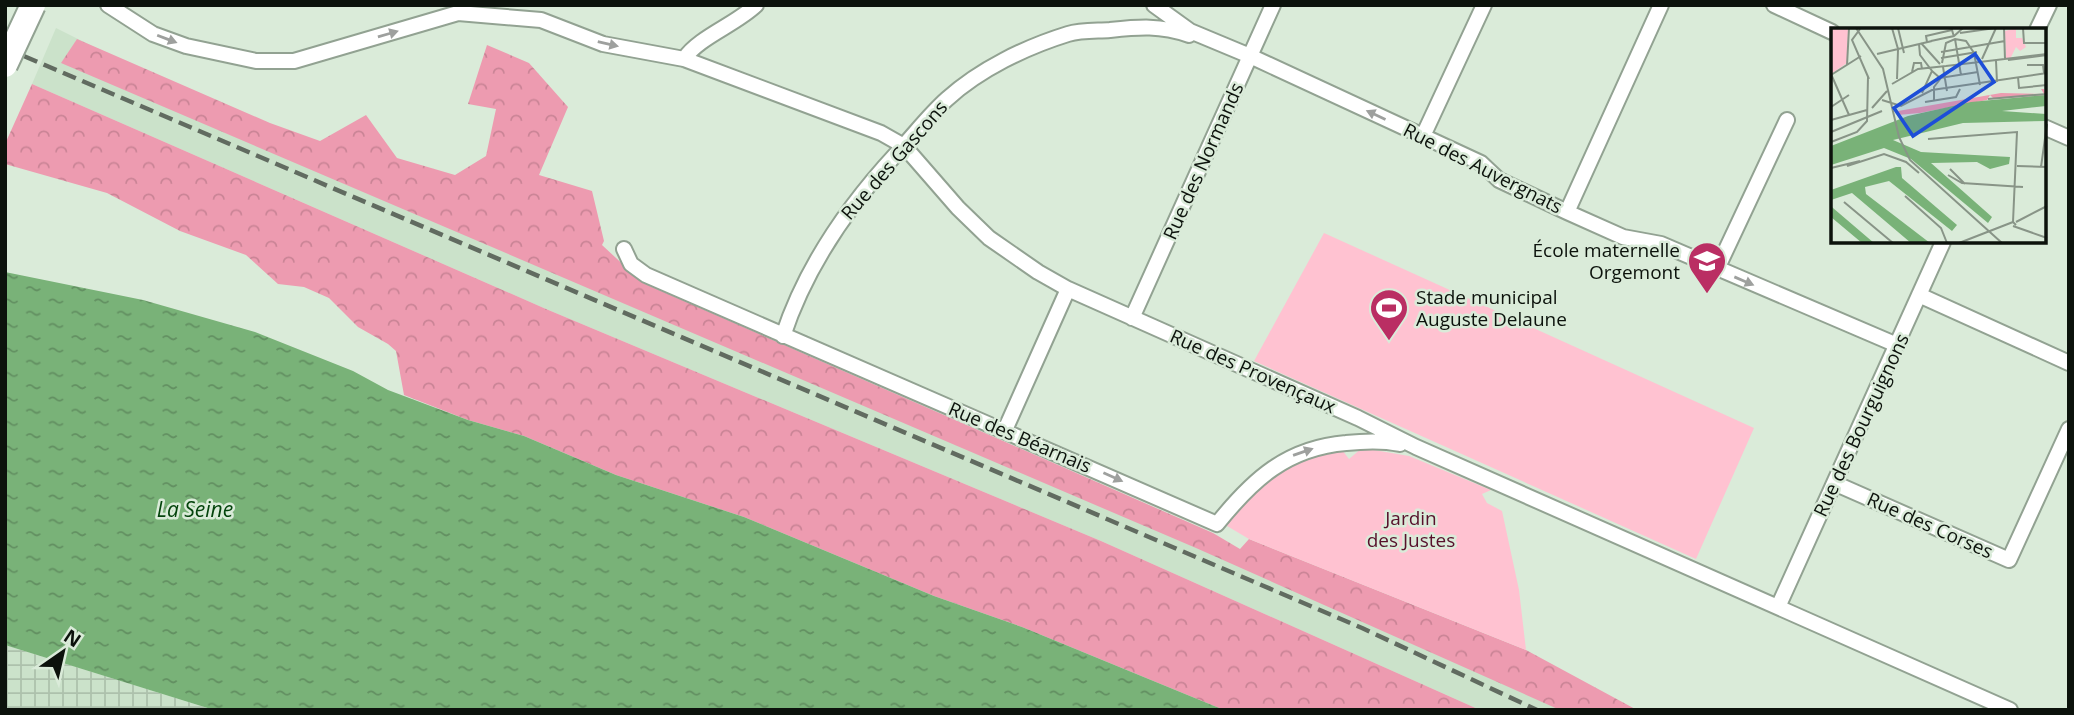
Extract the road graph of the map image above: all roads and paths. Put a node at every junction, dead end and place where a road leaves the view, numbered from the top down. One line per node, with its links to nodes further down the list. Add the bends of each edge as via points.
1 (33, 5): 15 (highway, bridge)
2 (108, 5): 14 (street, Rue des Provençaux, one-way to 14, via 153,34 256,61 294,61 458,13 541,20 603,44)
3 (756, 5): 14 (street, via 692,48)
4 (1154, 5): 12 (street, Rue des Auvergnats, via 1190,31)
5 (1273, 5): 13 (street, Rue des Normands)
6 (1484, 5): 18 (street)
7 (1661, 5): 21 (street)
8 (1774, 5): 11 (street)
9 (2049, 5): 10 (street)
10 (2038, 28)
11 (1831, 32)
12 (1223, 46): 13 (street, Rue des Auvergnats); 20 (street, Rue des Gascons, via 1153,26 1071,33 979,75 948,97)
13 (1250, 56): 18 (street, Rue des Auvergnats, one-way to 13); 27 (street, Rue des Normands)
14 (684, 59): 20 (street, Rue des Provençaux, via 881,133)
15 (5, 65)
16 (1787, 120): 24 (street)
17 (2046, 128): 19 (street)
18 (1423, 136): 21 (street, Rue des Auvergnats)
19 (2069, 138)
20 (904, 146): 25 (street, Rue des Provençaux, via 989,238); 28 (street, Rue des Gascons, via 828,240 793,306)
21 (1567, 212): 24 (street, Rue des Auvergnats)
22 (1943, 243): 26 (street, Rue des Bourguignons)
23 (624, 248): 28 (street, Rue des Béarnais, via 631,264 646,275)
24 (1717, 269): 29 (street, Rue des Auvergnats, one-way to 29)
25 (1068, 289): 27 (street, Rue des Provençaux); 32 (street)
26 (1919, 295): 29 (street, Rue des Bourguignons); 30 (street)
27 (1132, 317): 33 (street, Rue des Provençaux)
28 (783, 336): 32 (street, Rue des Béarnais)
29 (1897, 345): 34 (street, Rue des Bourguignons)
30 (2069, 363)
31 (2069, 429): 34 (street, Rue des Corses, via 2009,560)
32 (1005, 430): 33 (street, Rue des Béarnais, one-way to 33, via 1217,524 1246,490 1292,456 1358,441)
33 (1416, 447): 35 (street, Rue des Provençaux)
34 (1835, 483): 35 (street, Rue des Bourguignons)
35 (1778, 607): 36 (street, Rue des Provençaux)
36 (2010, 710)

